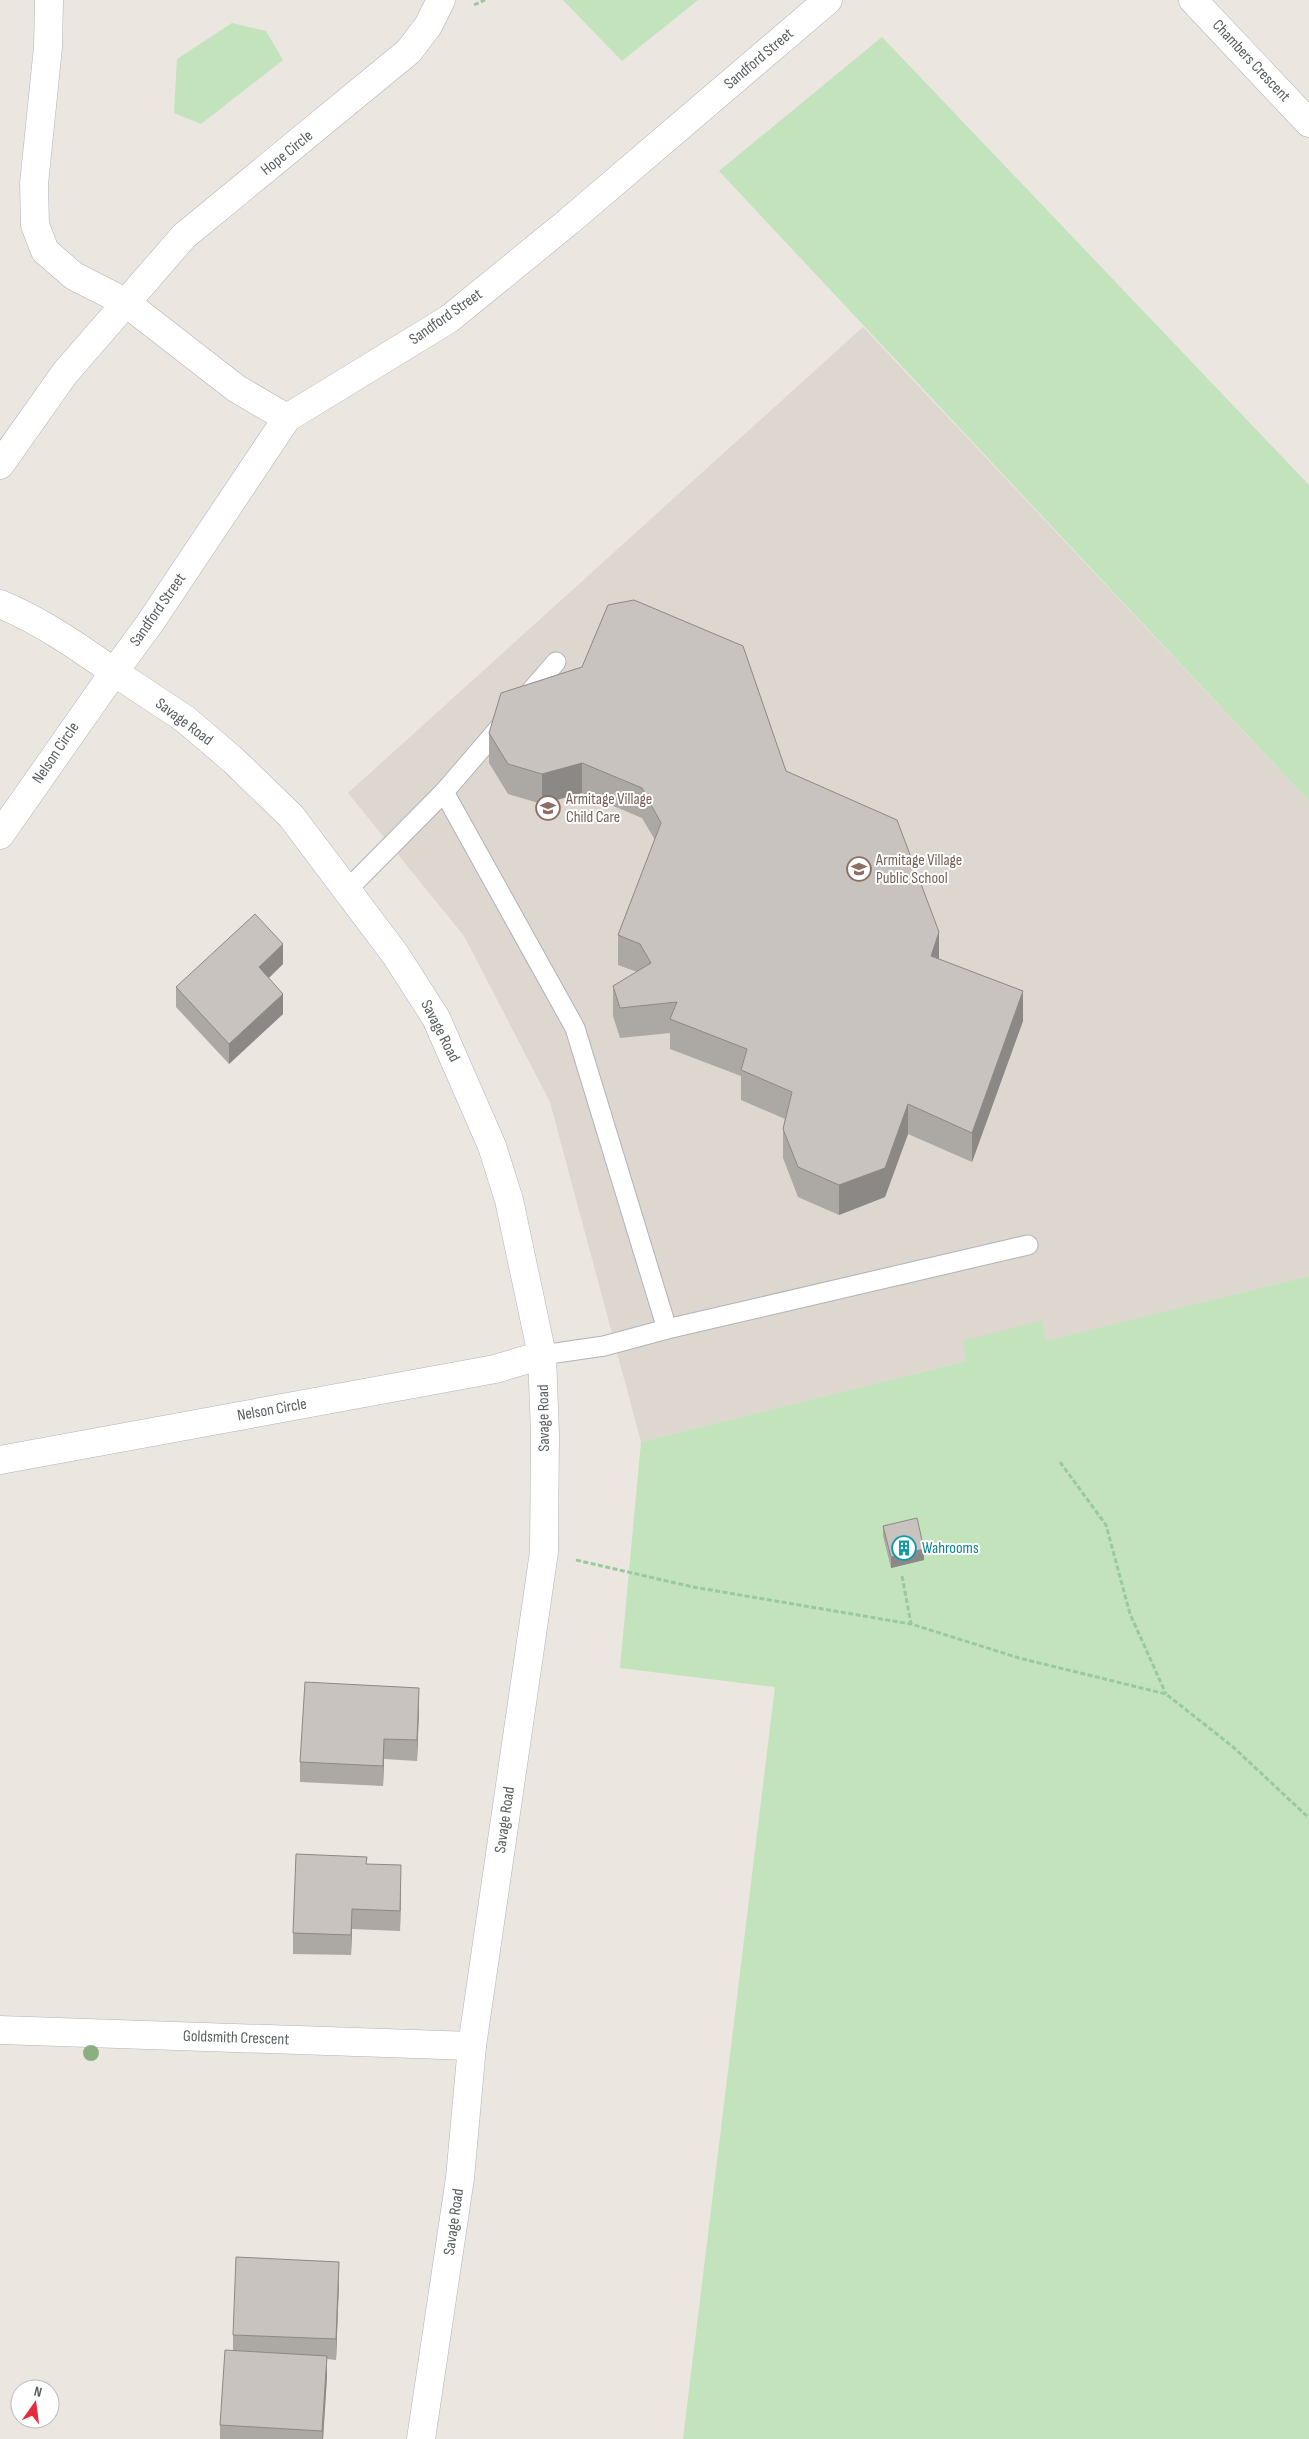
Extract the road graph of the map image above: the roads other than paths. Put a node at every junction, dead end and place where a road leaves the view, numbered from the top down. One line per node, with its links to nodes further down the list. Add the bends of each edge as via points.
1 (49, 0): 6 (street, via 48,47 34,184 35,225 45,251 74,276)
2 (441, 0): 6 (street, Hope Circle, via 428,26 409,51 184,236)
3 (828, 0): 7 (street, Sandford Street, via 568,222 448,319)
4 (1193, 0): 5 (street, Chambers Crescent)
5 (1309, 122)
6 (126, 302): 7 (street, via 237,389); 8 (street, Hope Circle, via 65,373)
7 (287, 418): 11 (street, Sandford Street)
8 (0, 464)
9 (0, 604): 11 (street, Savage Road, via 68,640)
10 (556, 662): 12 (lane)
11 (114, 672): 13 (street, Nelson Circle); 14 (street, Savage Road, via 184,719 233,760 291,816)
12 (444, 792): 14 (lane); 16 (lane, via 575,1028)
13 (0, 835)
14 (346, 891): 17 (street, Savage Road, via 395,954 436,1018 473,1099 509,1200)
15 (1028, 1245): 16 (lane)
16 (667, 1329): 17 (lane, via 604,1346)
17 (542, 1355): 18 (street, Nelson Circle, via 495,1369); 20 (street, Savage Road, via 544,1552)
18 (0, 1460)
19 (0, 2030): 20 (street, Goldsmith Crescent)
20 (472, 2046): 21 (street, Savage Road, via 460,2178)
21 (421, 2439)

